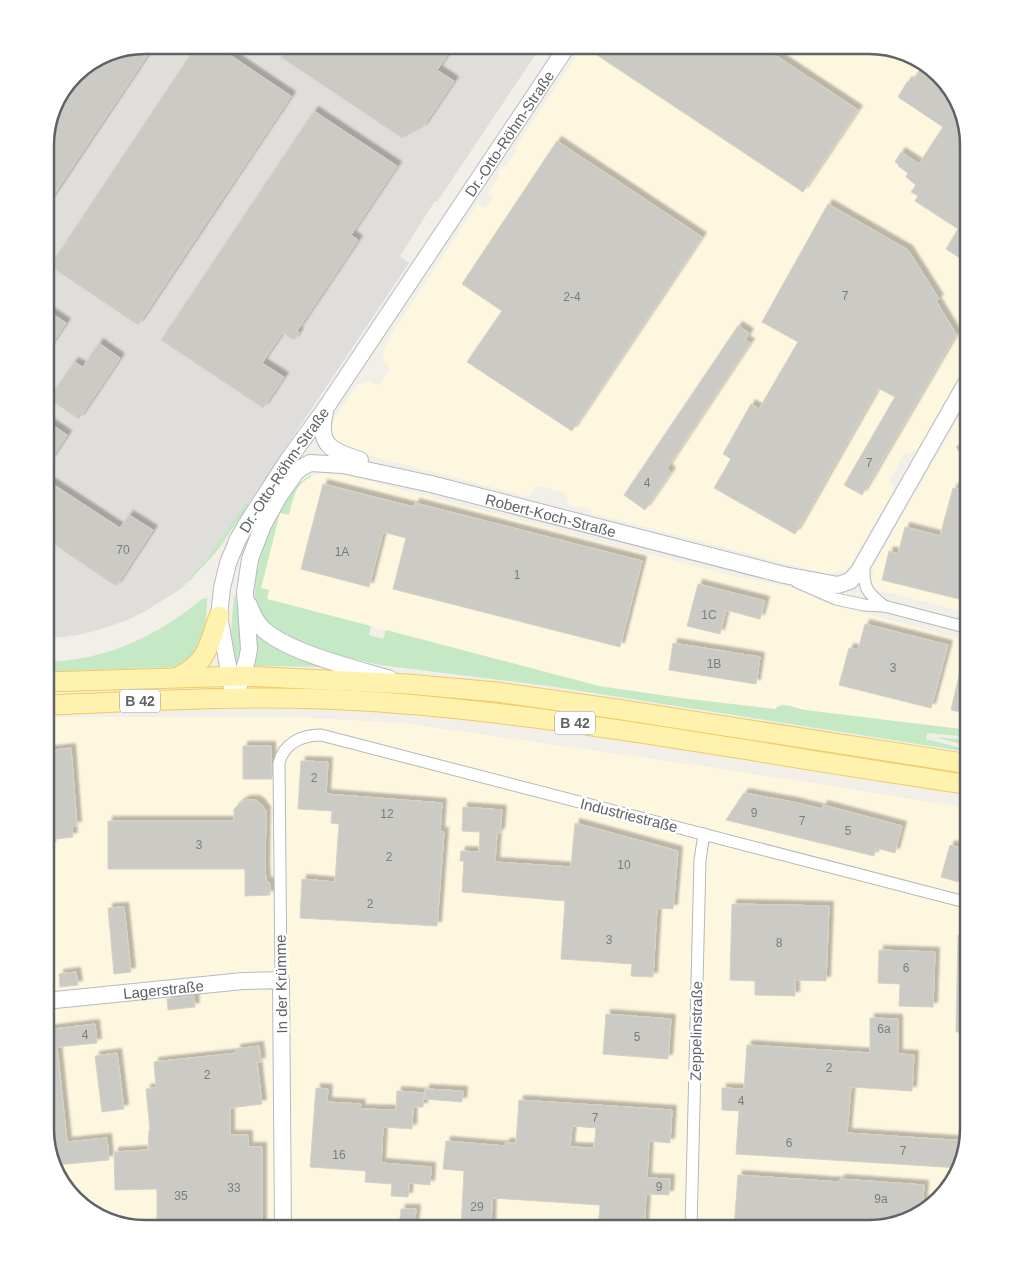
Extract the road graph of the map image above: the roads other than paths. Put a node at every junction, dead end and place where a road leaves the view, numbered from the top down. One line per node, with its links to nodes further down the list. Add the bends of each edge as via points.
1 (562, 54): 3 (main road, Dr.-Otto-Röhm-Straße)
2 (960, 394): 6 (main road)
3 (325, 409): 5 (main road, via 323,435 333,449); 10 (main road, Dr.-Otto-Röhm-Straße, via 238,539 224,574)
4 (317, 462): 5 (main road, Robert-Koch-Straße); 8 (main road, Dr.-Otto-Röhm-Straße, via 296,472 268,515 250,559)
5 (431, 484): 7 (main road, Robert-Koch-Straße)
6 (864, 563): 7 (main road, Robert-Koch-Straße, via 850,581 838,585); 9 (street, Robert-Koch-Straße, via 865,587)
7 (784, 575): 9 (street, Robert-Koch-Straße, via 828,597)
8 (245, 592): 12 (main road, Dr.-Otto-Röhm-Straße, via 249,649); 15 (main road, via 255,620 274,638 324,659)
9 (884, 606): 11 (street, Robert-Koch-Straße)
10 (219, 616): 12 (main road, Dr.-Otto-Röhm-Straße); 13 (main road, via 202,660)
11 (960, 626)
12 (236, 676): 13 (main road, B 42); 15 (main road, B 42); 16 (main road, Dr.-Otto-Röhm-Straße)
13 (178, 677): 14 (main road, B 42)
14 (54, 682)
15 (407, 684): 19 (main road, B 42, via 497,692)
16 (235, 698): 17 (main road, B 42); 20 (main road, B 42, via 306,698 465,710 608,728)
17 (54, 705)
18 (291, 744): 21 (street, Industriestraße, via 306,736 321,735); 23 (street, In der Krümme, via 281,755 278,770)
19 (960, 763)
20 (960, 784)
21 (704, 834): 22 (street, Industriestraße); 26 (street, Zeppelinstraße, via 699,865)
22 (960, 901)
23 (281, 980): 24 (main road, Lagerstraße); 25 (main road, In der Krümme)
24 (54, 1000)
25 (283, 1220)
26 (691, 1220)

